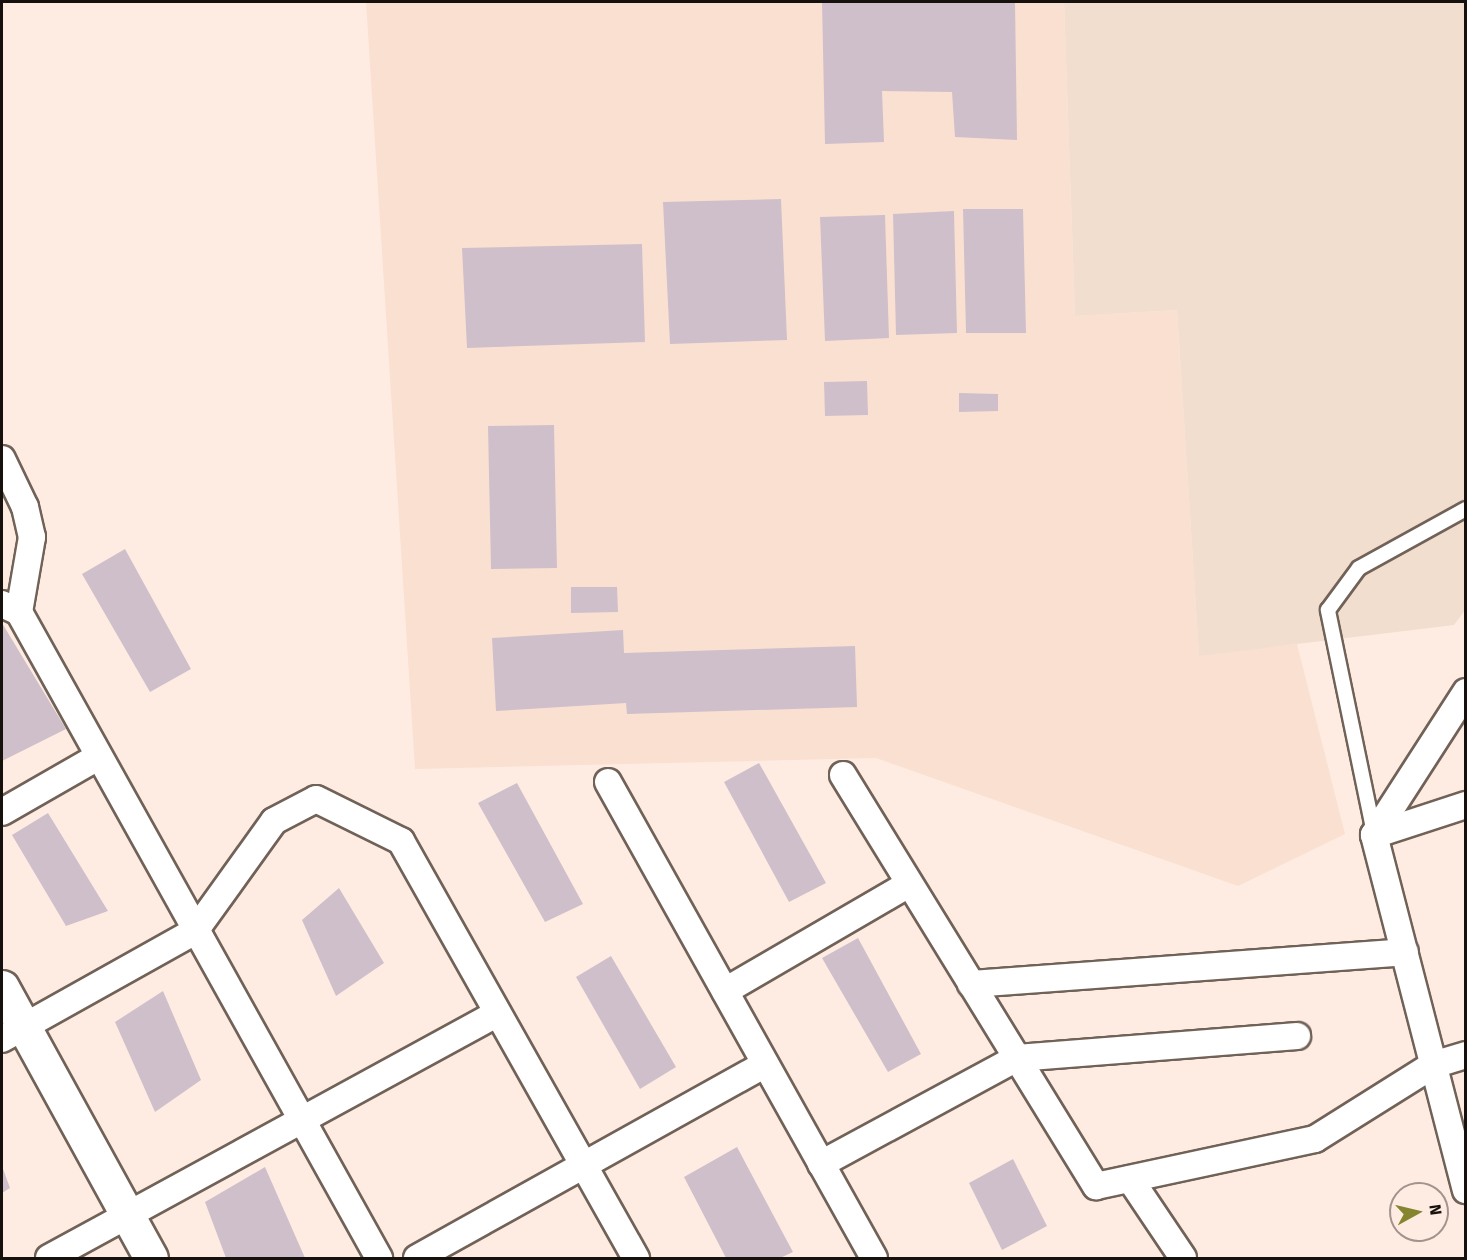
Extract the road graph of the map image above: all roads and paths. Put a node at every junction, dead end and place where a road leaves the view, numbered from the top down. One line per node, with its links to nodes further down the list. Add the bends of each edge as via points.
1 (2, 459): 3 (street, via 26,507 32,537)
2 (1466, 509): 10 (lane, via 1359,568 1328,610)
3 (10, 608): 5 (street)
4 (1466, 692): 10 (street)
5 (98, 757): 9 (street); 12 (street)
6 (843, 775): 11 (street)
7 (608, 782): 16 (street)
8 (1466, 805): 10 (street)
9 (2, 812)
10 (1374, 835): 13 (street)
11 (909, 884): 14 (street); 16 (street)
12 (195, 931): 17 (street, via 274,821 316,799 401,841); 18 (street); 24 (street)
13 (1405, 952): 14 (street); 23 (street)
14 (971, 984): 21 (street)
15 (2, 987): 18 (main road)
16 (725, 991): 22 (street)
17 (498, 1014): 24 (street); 26 (street)
18 (12, 1033): 29 (main road)
19 (1297, 1036): 21 (street)
20 (1466, 1055): 23 (street)
21 (1017, 1058): 25 (street); 27 (street, via 1096,1186)
22 (765, 1064): 25 (street); 26 (street)
23 (1433, 1065): 27 (street, via 1315,1139); 28 (street)
24 (302, 1120): 29 (street); 32 (street)
25 (821, 1164): 35 (street)
26 (584, 1165): 33 (street); 34 (street)
27 (1130, 1179): 36 (street)
28 (1466, 1190)
29 (127, 1216): 30 (street); 31 (main road)
30 (49, 1258)
31 (151, 1258)
32 (379, 1258)
33 (417, 1258)
34 (636, 1258)
35 (874, 1258)
36 (1183, 1258)

